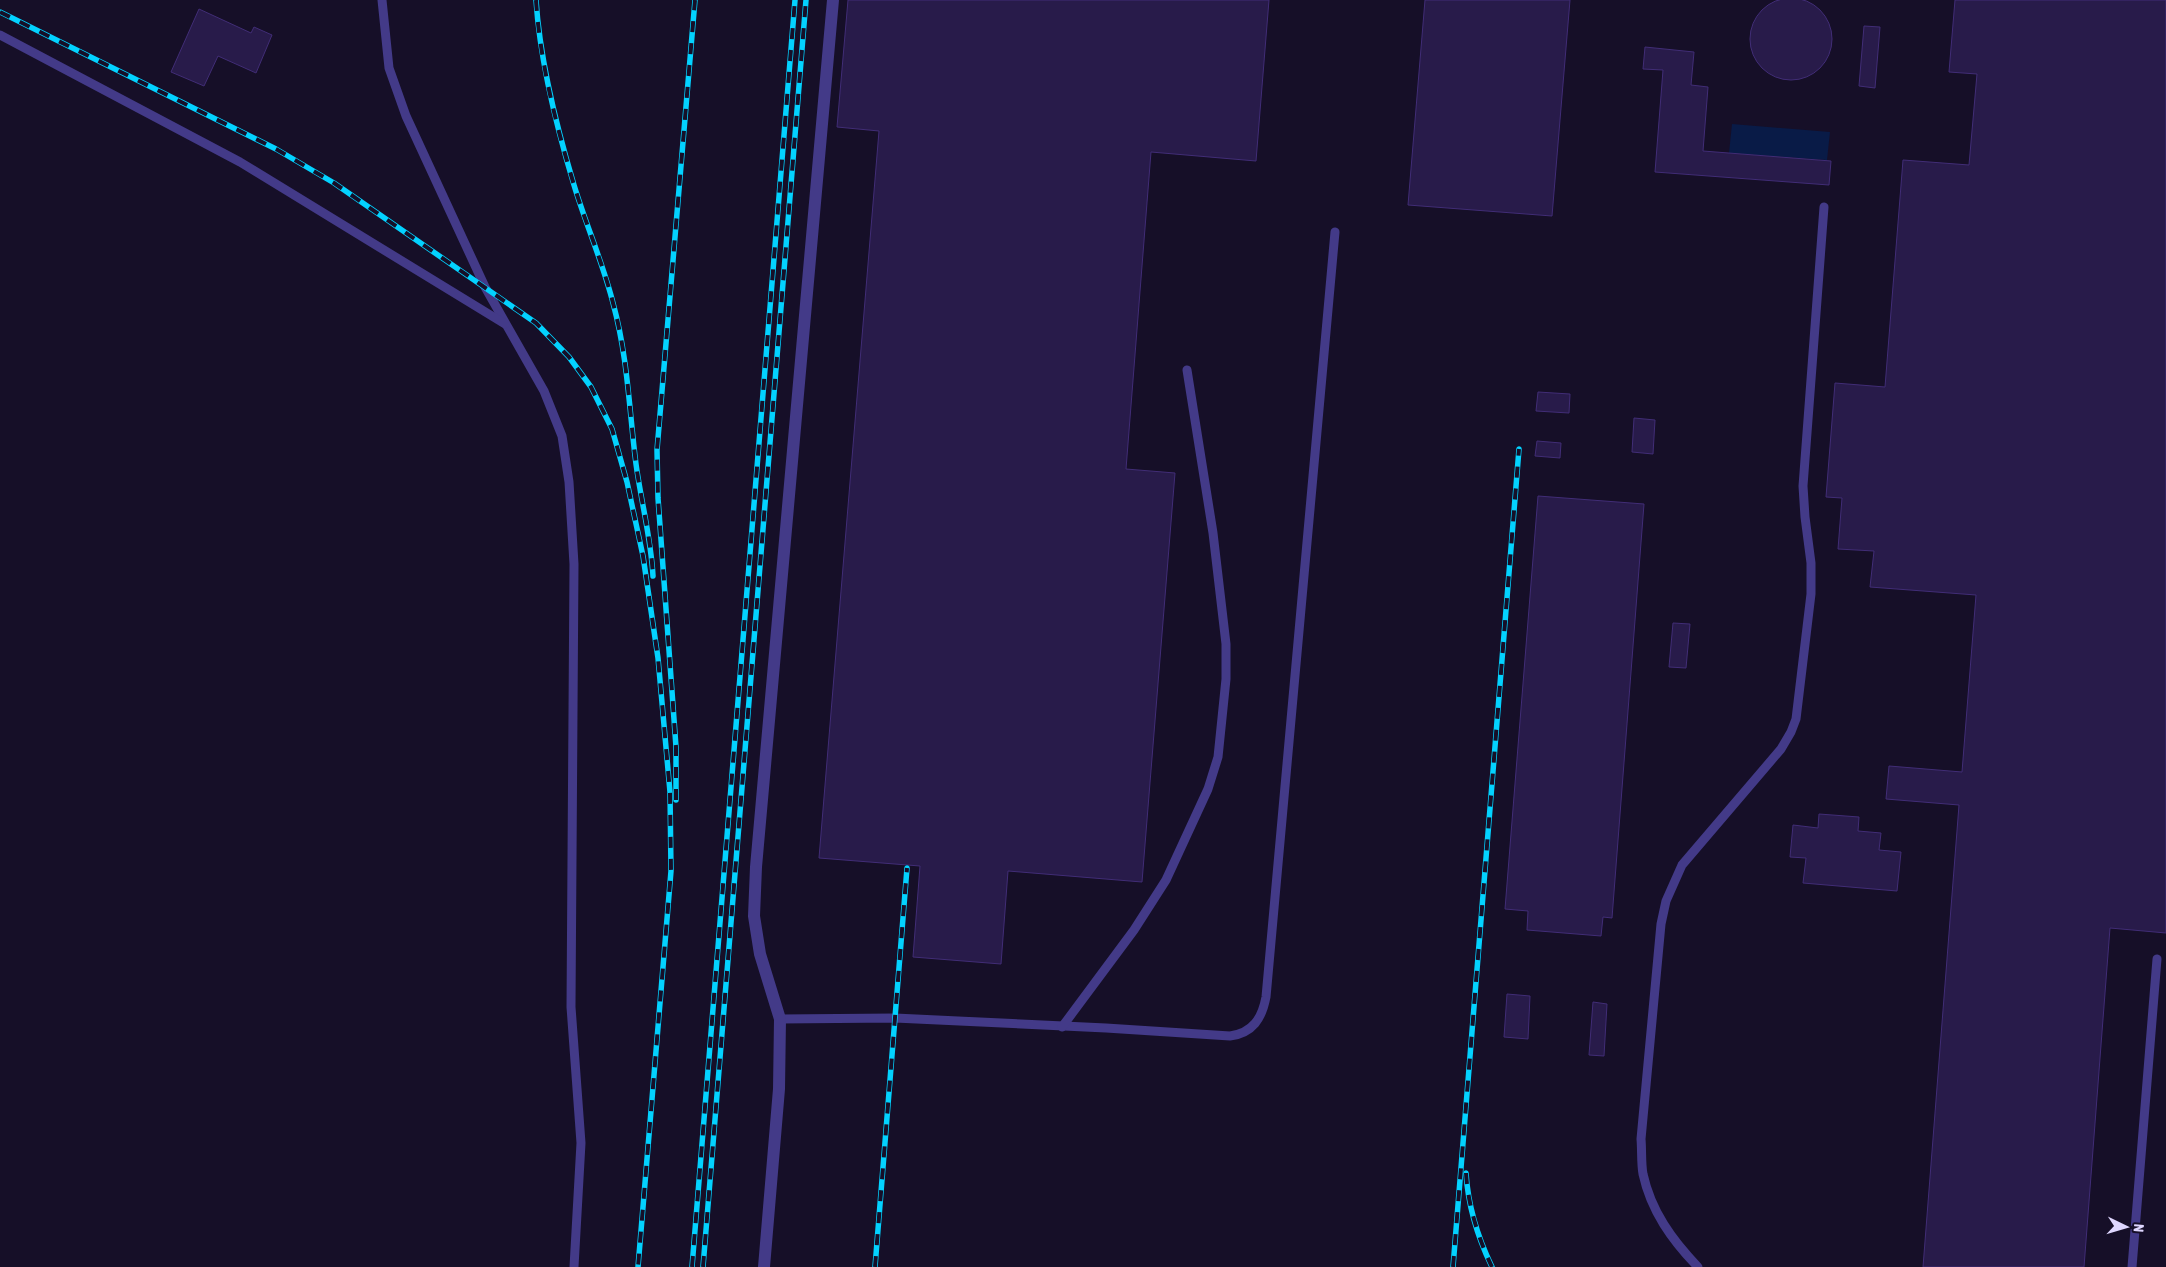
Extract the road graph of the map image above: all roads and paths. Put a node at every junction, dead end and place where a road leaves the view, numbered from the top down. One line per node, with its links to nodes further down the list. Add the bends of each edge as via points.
1 (382, 0): 6 (lane, via 389,68 406,116 485,287)
2 (833, 0): 9 (street, via 756,867 754,916 760,954)
3 (0, 35): 6 (lane, via 240,162)
4 (1824, 207): 13 (lane, via 1803,486 1811,594 1796,719 1781,749 1682,865 1666,901 1661,924 1641,1138 1643,1172 1650,1199 1662,1224)
5 (1334, 232): 10 (lane, via 1264,1011 1250,1029 1241,1035 1230,1036)
6 (506, 324): 11 (lane, via 544,391 562,436 570,482 574,564 571,1007 581,1143)
7 (1187, 370): 10 (lane, via 1213,533 1226,644 1218,756 1208,789 1166,880 1134,930)
8 (2157, 960): 14 (lane)
9 (780, 1019): 10 (lane, via 894,1018); 12 (street, via 779,1089)
10 (1062, 1026)
11 (574, 1267)
12 (764, 1267)
13 (1698, 1267)
14 (2132, 1267)

